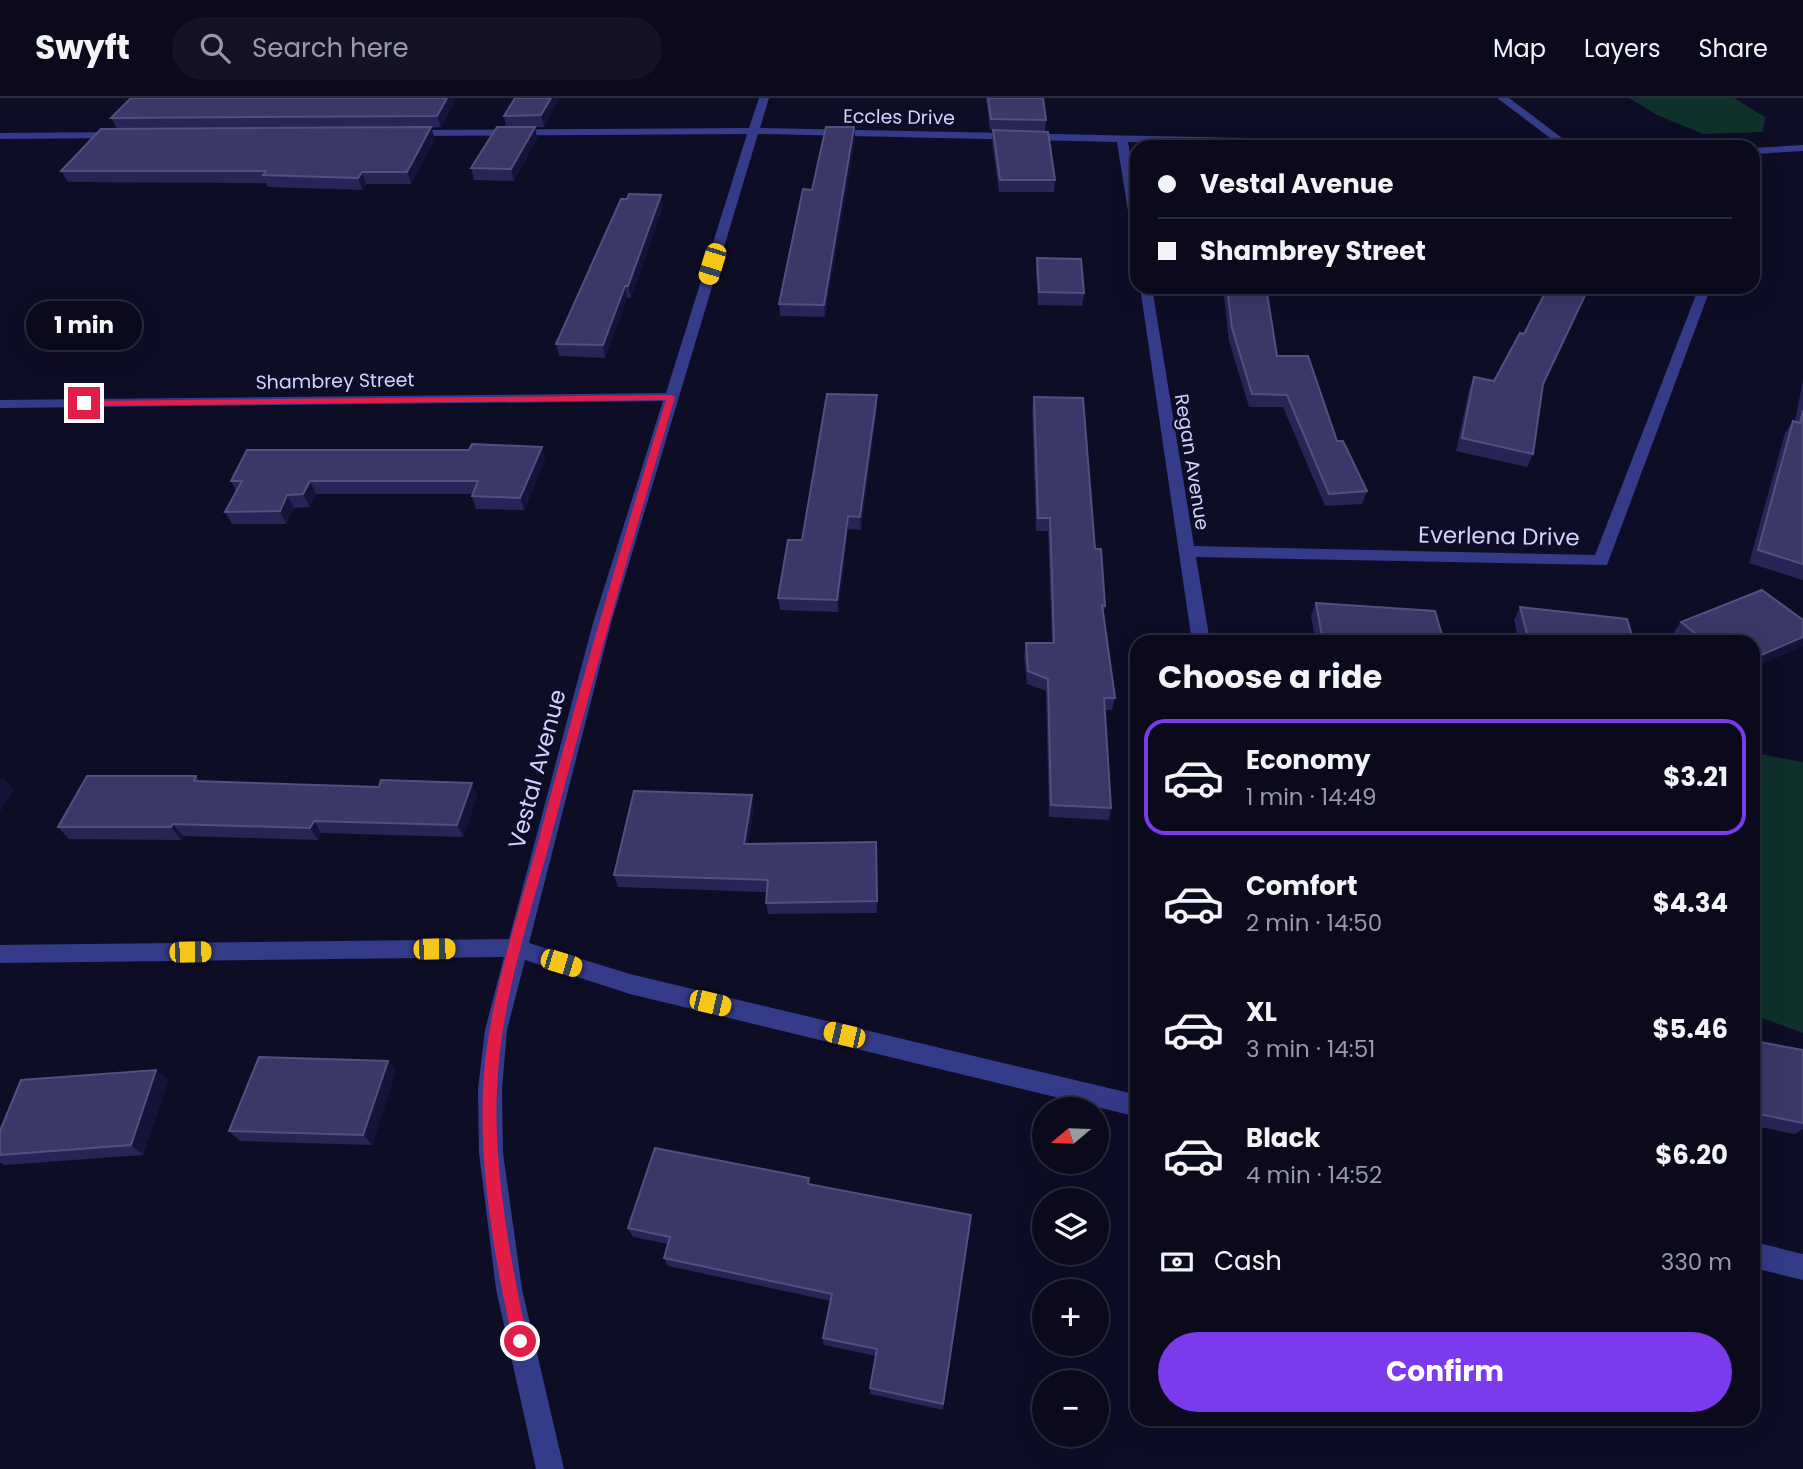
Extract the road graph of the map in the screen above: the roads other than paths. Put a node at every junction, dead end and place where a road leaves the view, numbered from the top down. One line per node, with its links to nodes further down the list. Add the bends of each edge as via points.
1 (764, 98): 3 (street, Vestal Avenue)
2 (1502, 98): 9 (street)
3 (754, 131): 4 (street, Eccles Drive); 7 (street, Eccles Drive); 15 (street, Vestal Avenue)
4 (391, 134)
5 (139, 135): 6 (street)
6 (0, 136)
7 (1122, 138): 8 (street, Eccles Drive); 12 (street)
8 (1216, 140)
9 (1559, 140)
10 (1803, 148): 11 (street)
11 (1760, 152)
12 (1130, 187)
13 (1147, 294): 17 (street, Regan Avenue)
14 (1702, 294): 17 (street, Everlena Drive, via 1601,561)
15 (671, 397): 16 (street, Shambrey Street); 19 (street, Vestal Avenue, via 602,623)
16 (0, 404)
17 (1187, 551): 18 (street, Regan Avenue)
18 (1200, 635)
19 (515, 948): 20 (street); 21 (street, via 630,984); 24 (street, Vestal Avenue, via 496,1030 490,1089 491,1153 509,1289)
20 (0, 954)
21 (1130, 1104)
22 (1760, 1256): 23 (street)
23 (1803, 1267)
24 (550, 1469)

